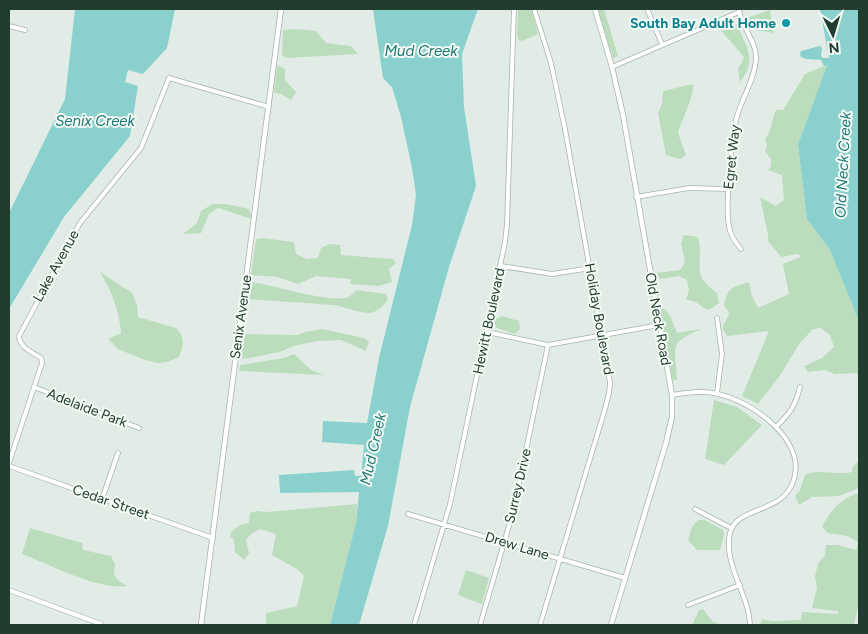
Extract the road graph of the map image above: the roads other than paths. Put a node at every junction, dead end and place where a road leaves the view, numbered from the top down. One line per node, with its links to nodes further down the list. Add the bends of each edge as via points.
1 (281, 9): 11 (street, Senix Avenue)
2 (514, 9): 15 (street, Hewitt Boulevard, via 507,224)
3 (534, 9): 16 (street, Holiday Boulevard, via 551,63)
4 (595, 9): 10 (street, Old Neck Road)
5 (646, 9): 9 (street)
6 (739, 10): 9 (street); 12 (street, Egret Way, via 757,58 735,124)
7 (9, 26): 8 (street)
8 (25, 30)
9 (662, 44): 10 (street)
10 (612, 67): 13 (street, Old Neck Road)
11 (269, 107): 23 (street, Lake Avenue, via 169,78 141,148 80,222 19,336 23,347 41,358); 35 (street, Senix Avenue)
12 (728, 189): 13 (street, via 689,188); 14 (street, Egret Way, via 729,228)
13 (636, 197): 18 (street, Old Neck Road)
14 (741, 249)
15 (502, 266): 16 (street, via 552,274); 19 (street, Hewitt Boulevard)
16 (591, 268): 20 (street, Holiday Boulevard)
17 (717, 318): 24 (street, via 722,354)
18 (659, 325): 20 (street); 25 (street, Old Neck Road)
19 (487, 332): 21 (street); 33 (street, Hewitt Boulevard)
20 (601, 336): 21 (street); 37 (street, Holiday Boulevard, via 609,394)
21 (548, 345): 36 (street, Surrey Drive)
22 (800, 387): 26 (street, via 792,411)
23 (34, 388): 27 (street, Adelaide Park); 29 (street, Lake Avenue)
24 (717, 393): 25 (street); 26 (street, via 750,406)
25 (672, 395): 38 (street, Old Neck Road, via 669,432)
26 (776, 427): 34 (street, via 794,453 794,480 778,501 749,513)
27 (139, 428)
28 (118, 453): 30 (street)
29 (9, 465): 30 (street, Cedar Street)
30 (102, 499): 35 (street, Cedar Street)
31 (695, 509): 34 (street)
32 (408, 514): 33 (street, Drew Lane)
33 (444, 524): 36 (street, Drew Lane); 44 (street, Hewitt Boulevard)
34 (732, 528): 39 (street, via 728,544)
35 (213, 538): 43 (street, Senix Avenue)
36 (504, 542): 37 (street, Drew Lane); 45 (street, Surrey Drive)
37 (560, 559): 38 (street, Drew Lane); 46 (street, Holiday Boulevard)
38 (625, 578): 47 (street, Old Neck Road)
39 (740, 585): 41 (street); 48 (street)
40 (9, 590): 42 (street)
41 (688, 605)
42 (102, 624)
43 (201, 625)
44 (414, 625)
45 (480, 625)
46 (540, 625)
47 (611, 625)
48 (750, 625)

